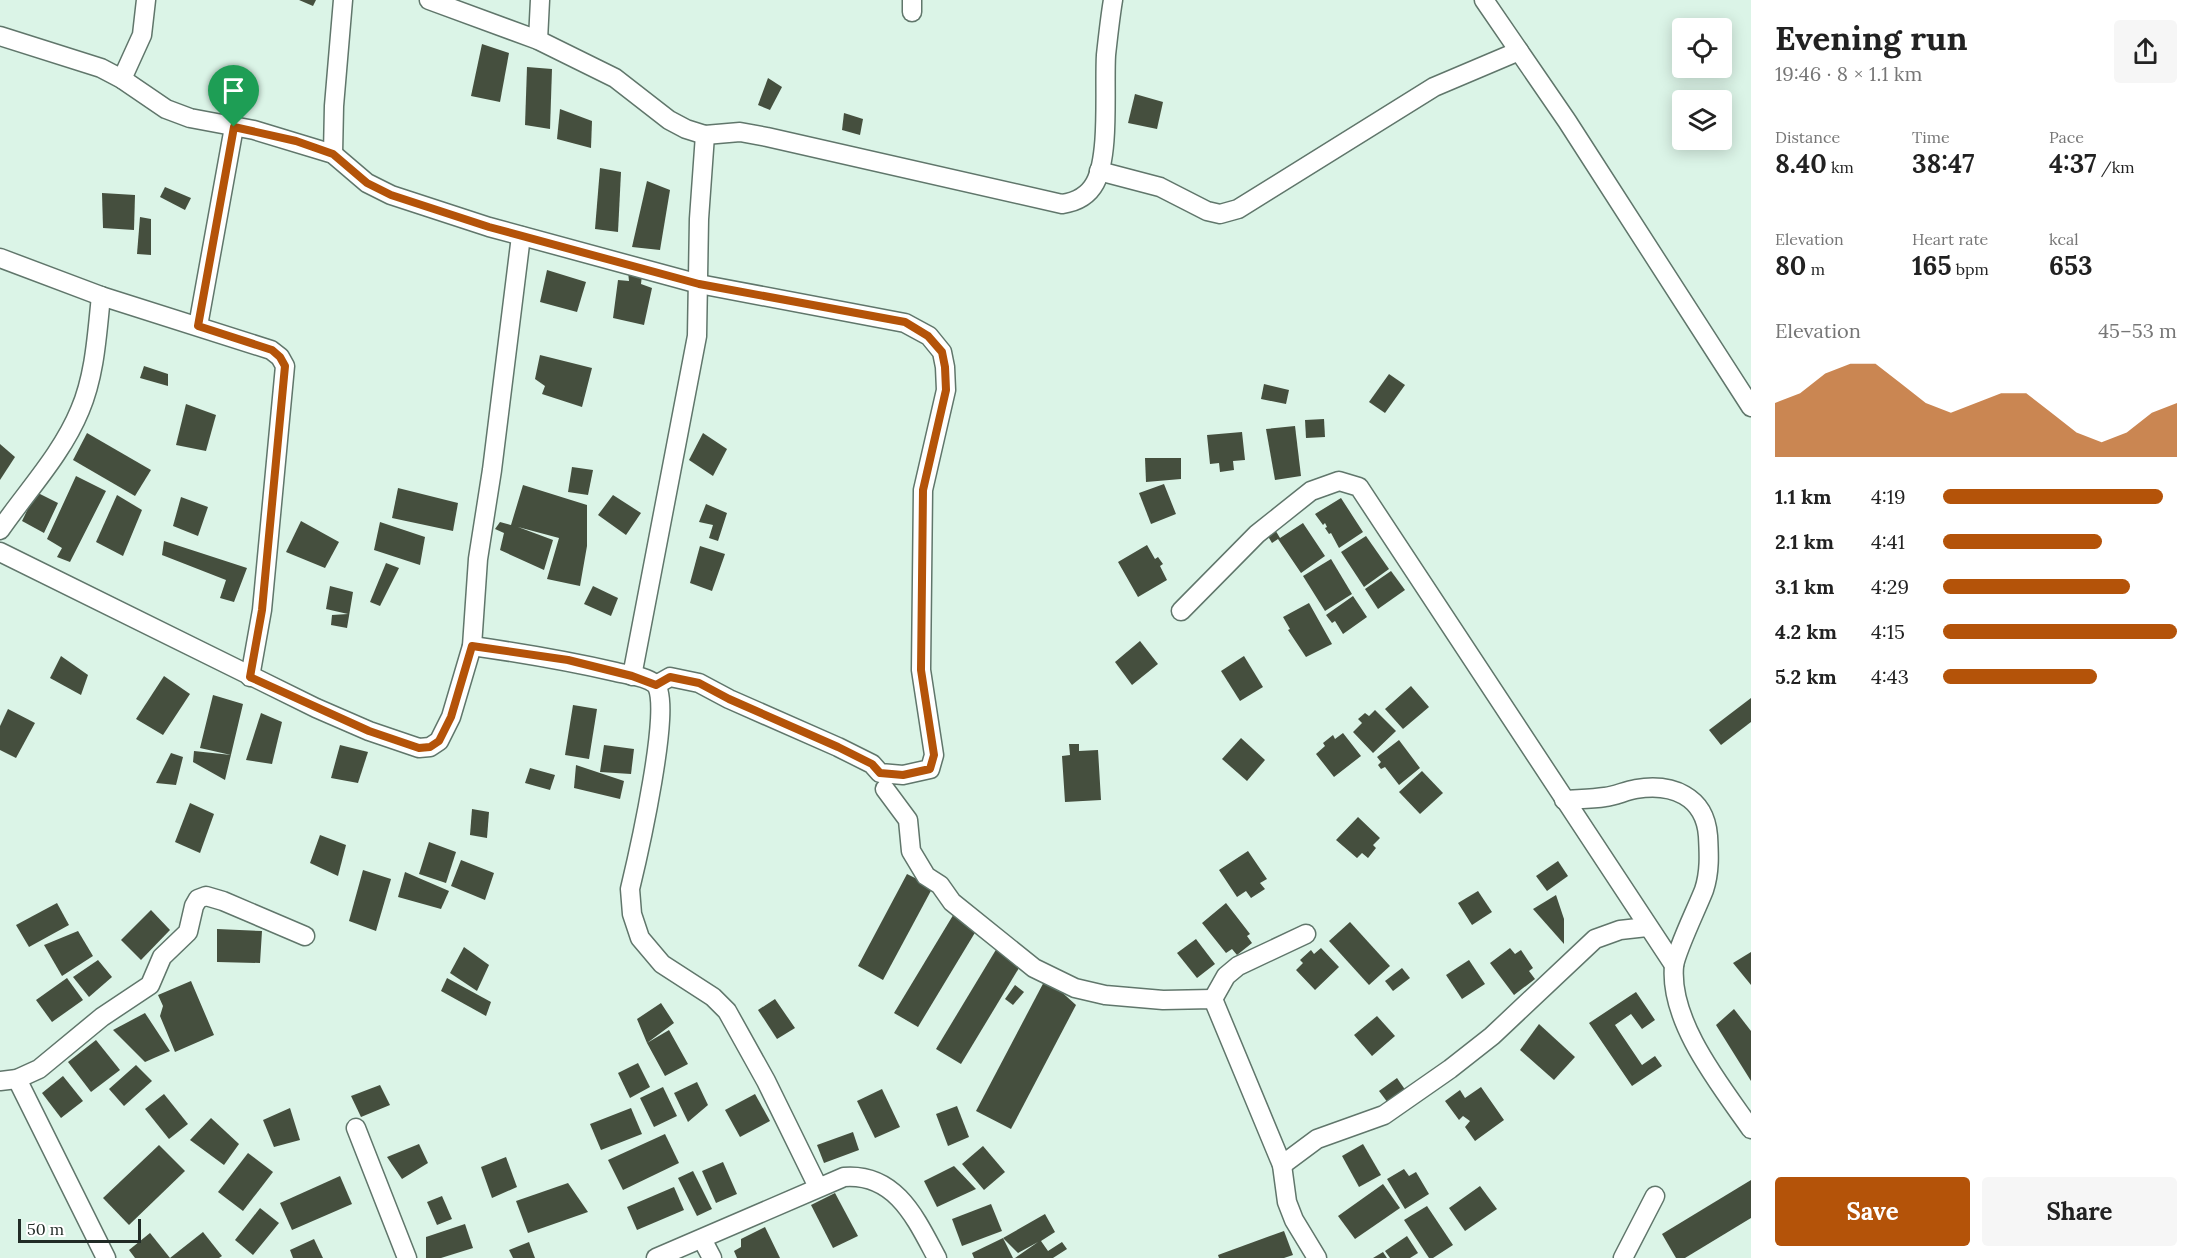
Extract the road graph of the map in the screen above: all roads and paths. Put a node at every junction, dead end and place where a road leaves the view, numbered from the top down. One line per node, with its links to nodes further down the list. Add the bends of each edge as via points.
1 (146, 0): 10 (street, via 142,35)
2 (343, 0): 13 (street)
3 (429, 0): 8 (street)
4 (540, 0): 8 (street)
5 (1113, 0): 14 (street)
6 (1484, 0): 9 (street)
7 (0, 36): 10 (street, via 51,50)
8 (538, 40): 12 (street, via 615,78 669,120)
9 (1519, 51): 14 (street, via 1434,87 1238,209 1220,214 1207,211 1160,187); 20 (street)
10 (122, 78): 11 (street, via 166,109)
11 (234, 127): 13 (street); 19 (street)
12 (705, 135): 14 (street, via 740,132 767,137 1062,204 1086,194); 17 (street)
13 (333, 154): 15 (street, via 367,183 391,195)
14 (1099, 171)
15 (521, 236): 17 (street); 24 (street, via 478,559)
16 (0, 258): 18 (street)
17 (699, 284): 25 (street, via 698,336); 27 (street, via 905,322 928,336 942,352 946,390 923,500 921,670 934,755 930,769 903,775 880,773 872,764 838,747 699,683 670,677)
18 (101, 297): 19 (street); 21 (street, via 92,369 80,410 58,451)
19 (198, 326): 26 (street, via 272,350 285,366 262,610)
20 (1751, 407)
21 (0, 530)
22 (0, 552): 26 (street)
23 (1181, 611): 29 (street, via 1257,534 1311,491 1340,481 1359,487)
24 (472, 646): 25 (street, via 568,660); 26 (street, via 451,717 439,741 430,747 419,748 369,731)
25 (632, 676): 27 (street)
26 (250, 677)
27 (656, 685): 39 (street, via 661,693 659,739 630,889 632,914 640,938 662,964 728,1011)
28 (885, 789): 34 (street, via 908,820 911,852 922,872 940,885 952,902 1034,968 1075,988 1105,995)
29 (1564, 800): 30 (street); 33 (street, via 1656,788 1678,790 1698,803 1708,829 1707,880)
30 (1647, 927): 33 (street); 38 (street, via 1620,930 1595,939 1492,1036 1450,1069 1384,1115 1317,1139)
31 (1306, 934): 34 (street, via 1238,966 1226,976)
32 (305, 936): 35 (street, via 223,901 206,896 198,899 188,932 162,957 150,985 102,1017 39,1069)
33 (1674, 965): 37 (street, via 1677,1001 1684,1021)
34 (1213, 999): 38 (street)
35 (9, 1080): 42 (street)
36 (356, 1128): 43 (street)
37 (1751, 1129)
38 (1282, 1165): 47 (street, via 1287,1202)
39 (818, 1187): 41 (street); 46 (street, via 844,1177 874,1179 893,1191 907,1208)
40 (1655, 1196): 48 (street)
41 (702, 1239): 44 (street); 45 (street)
42 (106, 1258)
43 (407, 1258)
44 (656, 1258)
45 (712, 1258)
46 (937, 1258)
47 (1317, 1258)
48 (1623, 1258)

